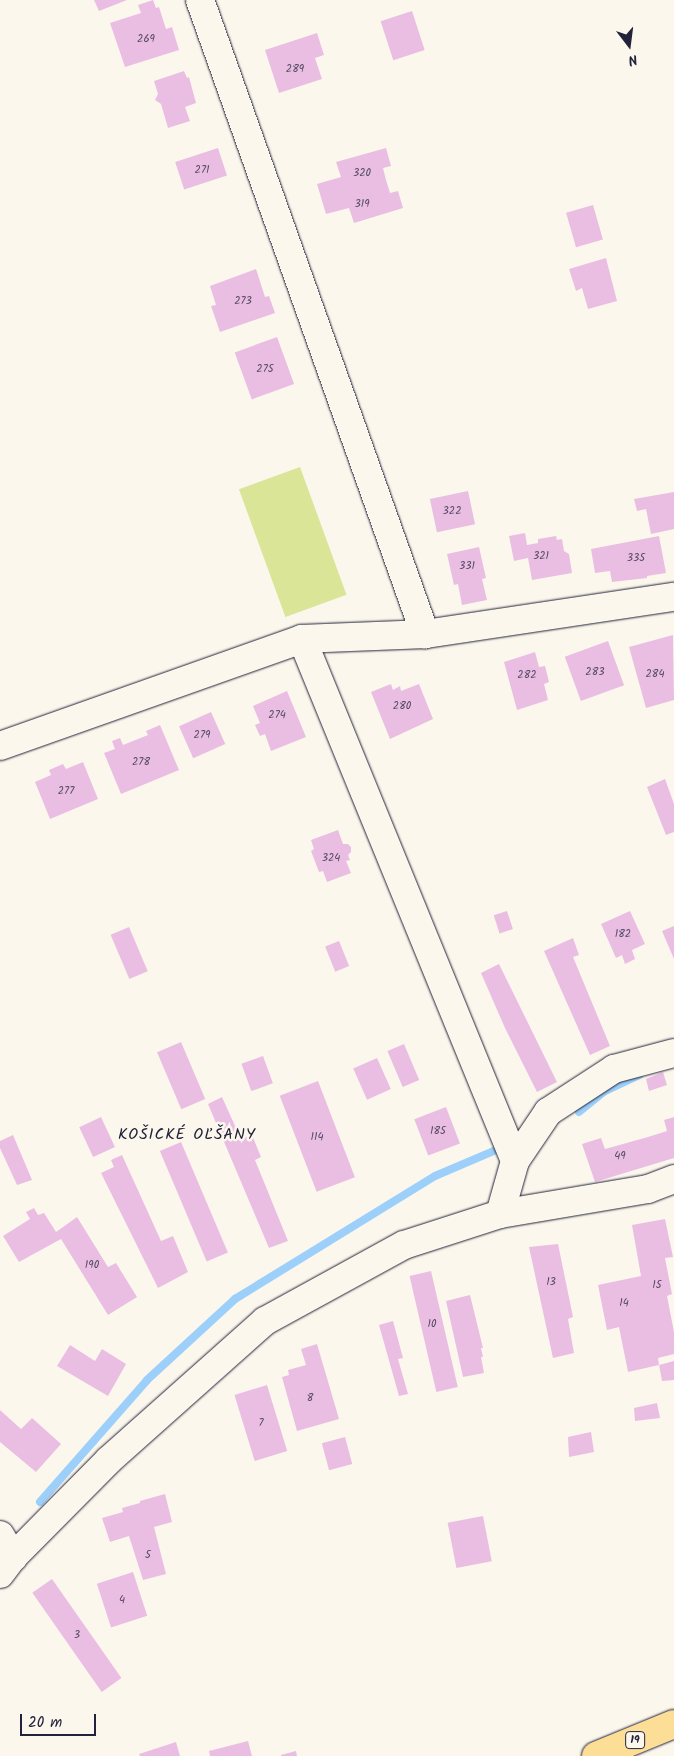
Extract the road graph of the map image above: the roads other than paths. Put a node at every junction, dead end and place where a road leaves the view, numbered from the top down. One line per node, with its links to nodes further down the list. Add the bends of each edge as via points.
1 (200, 0): 3 (street)
2 (674, 598): 3 (street)
3 (425, 634): 4 (street)
4 (302, 639): 5 (street); 7 (street)
5 (0, 746)
6 (674, 1053): 7 (street, via 614,1069 548,1112)
7 (515, 1161): 9 (street)
8 (674, 1179): 9 (street, via 648,1189)
9 (500, 1214): 10 (street, via 404,1245 265,1321)
10 (4, 1555)
11 (674, 1724): 12 (main road, 19)
12 (596, 1756)

